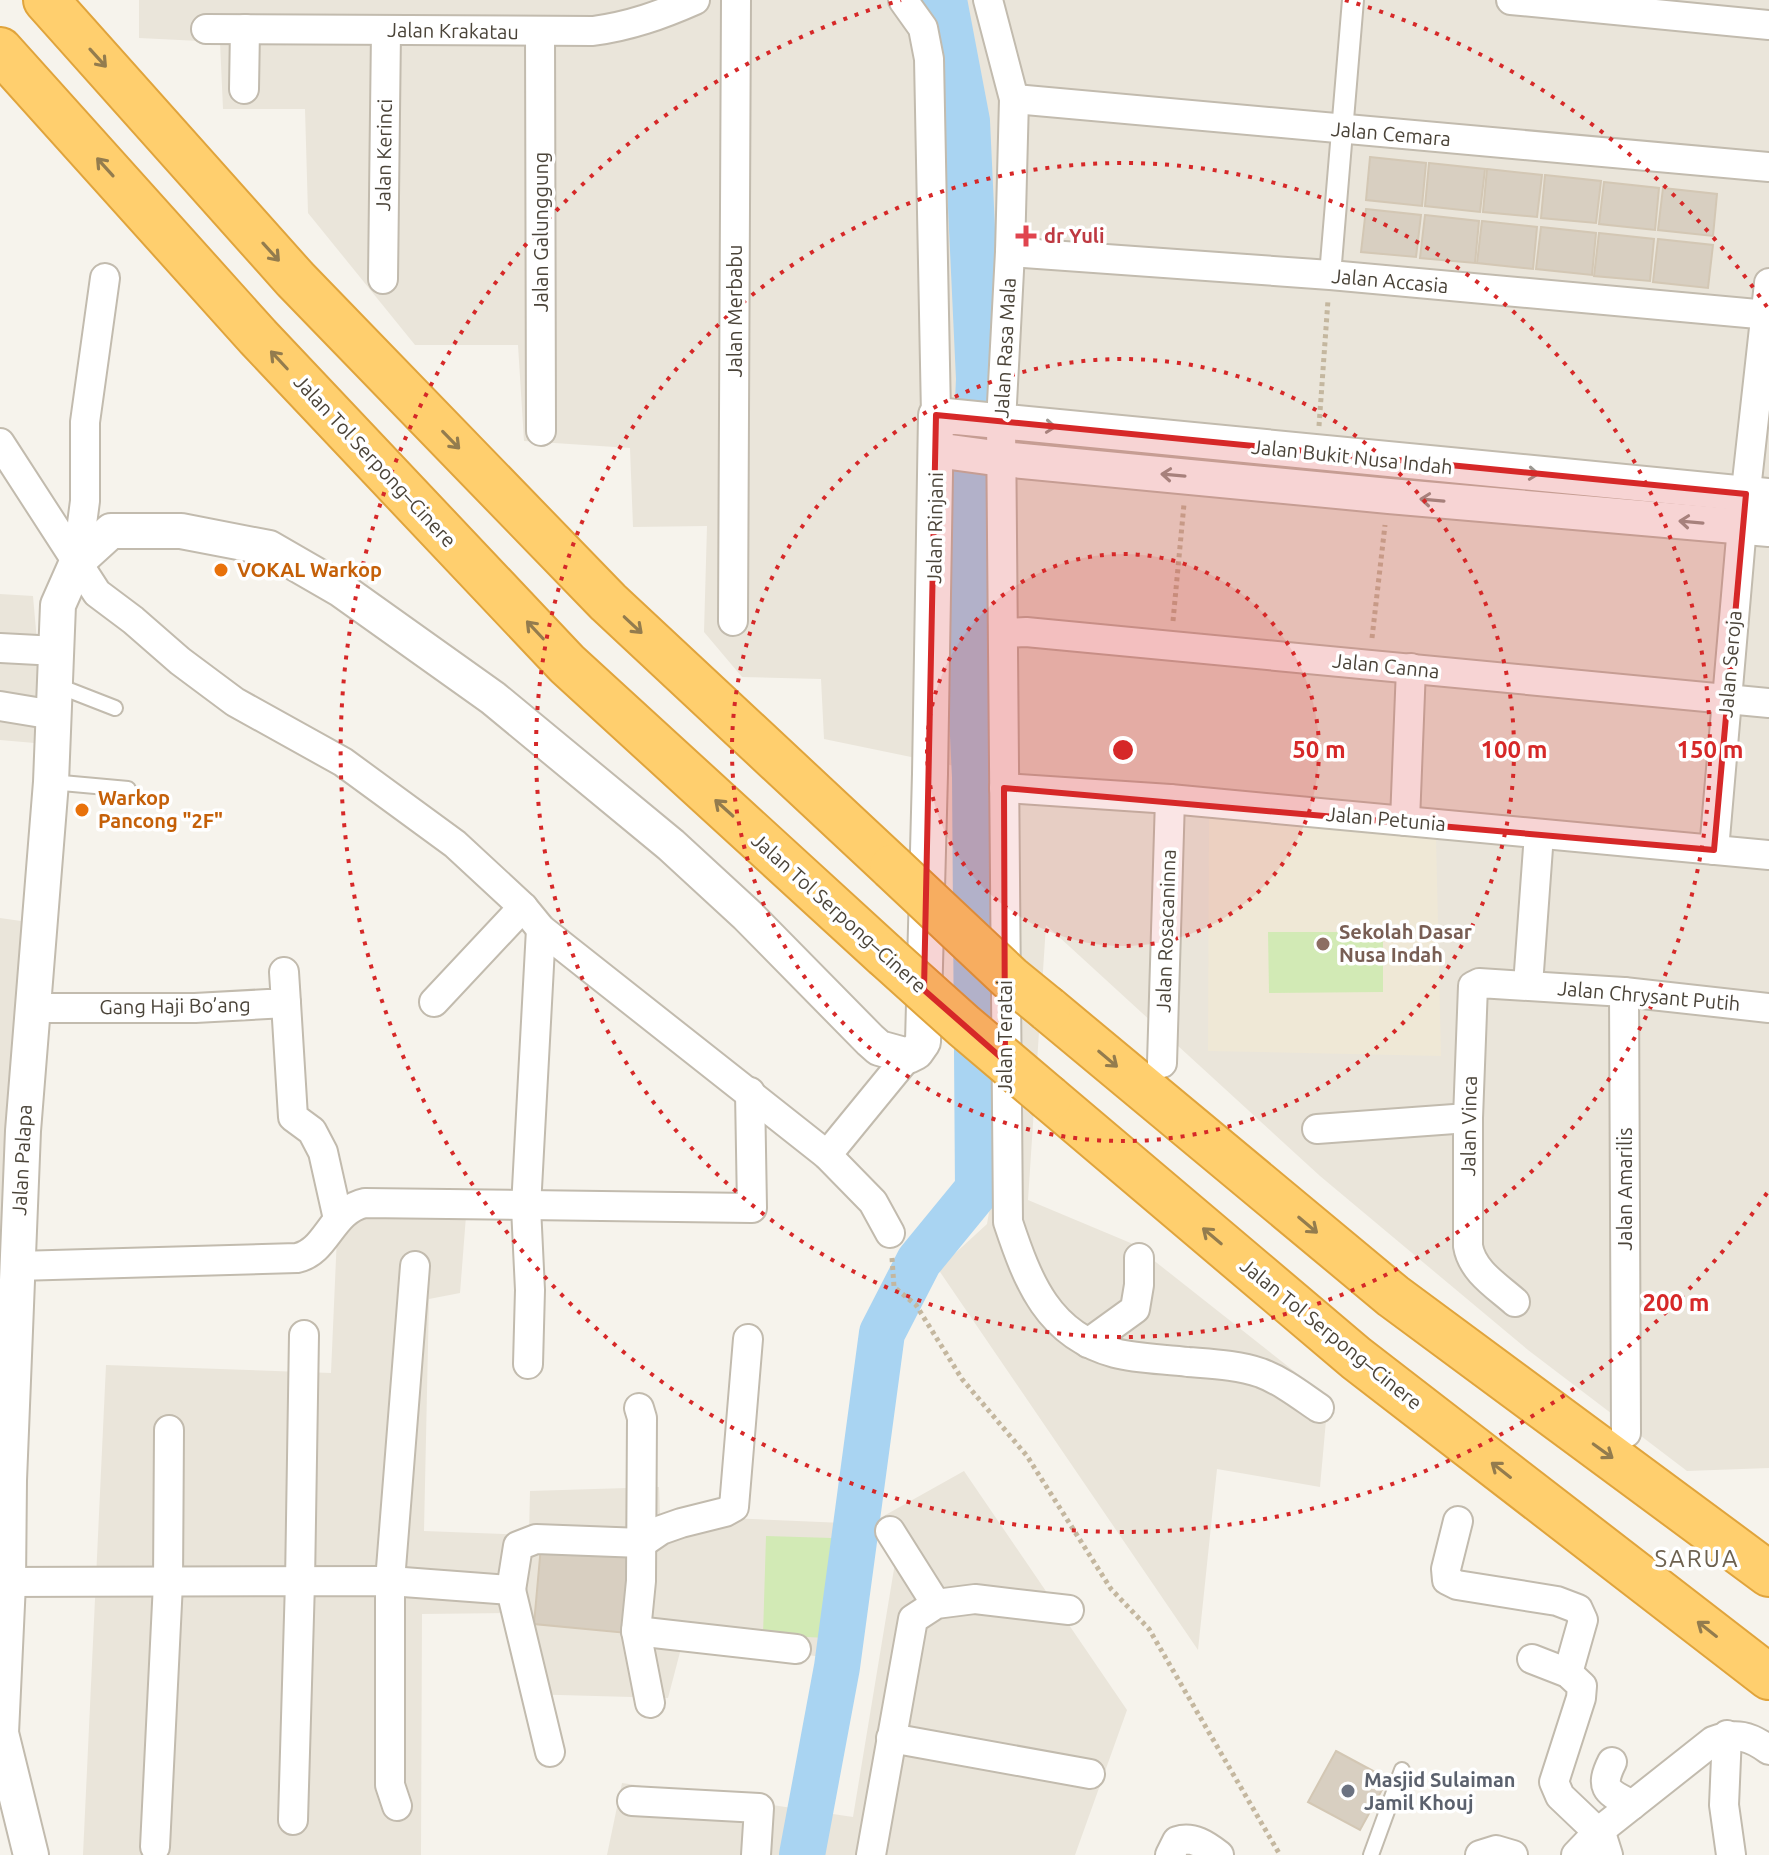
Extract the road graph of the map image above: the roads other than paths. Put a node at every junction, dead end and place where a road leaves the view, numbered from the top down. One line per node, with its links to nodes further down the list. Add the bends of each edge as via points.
1 (46, 0): 86 (highway, one-way to 86, bridge, via 295,279 598,591 1010,978 1393,1296)
2 (695, 0): 12 (street, Jalan Krakatau, via 625,26)
3 (736, 0): 32 (street, Jalan Merbabu)
4 (903, 0): 24 (street, Jalan Rinjani, via 923,28 929,59)
5 (988, 0): 15 (street, Jalan Rasa Mala)
6 (1353, 0): 16 (street)
7 (1511, 0): 8 (street)
8 (1769, 25)
9 (206, 29): 10 (street, Jalan Krakatau)
10 (245, 29): 11 (street, Jalan Krakatau); 14 (street)
11 (386, 31): 12 (street, Jalan Krakatau); 21 (street, Jalan Kerinci)
12 (540, 32): 26 (street, Jalan Galunggung)
13 (0, 50): 98 (highway, Jalan Tol Serpong–Cinere, one-way to 13, bridge, via 1356,1358 964,1026 567,664 258,337)
14 (244, 89)
15 (1014, 99): 16 (street, Jalan Cemara); 18 (street, Jalan Rasa Mala)
16 (1343, 130): 17 (street, Jalan Cemara); 19 (street)
17 (1769, 167)
18 (1010, 252): 19 (street, Jalan Accasia); 25 (street, Jalan Rasa Mala)
19 (1330, 275): 23 (street, Jalan Accasia)
20 (105, 278): 31 (street, via 85,422 85,501)
21 (383, 279)
22 (1769, 283): 23 (street, Jalan Seroja)
23 (1768, 315): 30 (street, Jalan Seroja)
24 (939, 415): 25 (street, Jalan Bukit Nusa Indah); 28 (street, Jalan Rinjani)
25 (998, 422): 29 (street, Jalan Rasa Mala); 30 (street, Jalan Bukit Nusa Indah, one-way to 30, via 1317,454)
26 (541, 431)
27 (0, 443): 31 (street)
28 (940, 451): 29 (street, Jalan Bukit Nusa Indah); 59 (street, Jalan Rinjani, via 923,1042)
29 (998, 458): 30 (street, Jalan Bukit Nusa Indah, one-way to 29, via 1389,496); 33 (street, Jalan Teratai)
30 (1756, 511): 37 (street, Jalan Seroja)
31 (77, 562): 35 (street, Jalan Palapa, via 58,605); 50 (street, via 97,593 180,661 235,702 343,762 455,844); 59 (street, via 111,531 181,531 269,548 340,589 493,698 671,845 879,1048)
32 (733, 621)
33 (1003, 633): 36 (street, Jalan Canna); 43 (street, Jalan Teratai)
34 (0, 648): 35 (street)
35 (57, 651): 38 (street, Jalan Palapa)
36 (1411, 668): 37 (street, Jalan Canna); 46 (street)
37 (1727, 699): 39 (street, Jalan Canna); 48 (street, Jalan Seroja)
38 (55, 700): 40 (street); 41 (lane); 42 (street, Jalan Palapa)
39 (1769, 703)
40 (0, 706)
41 (115, 708)
42 (51, 782): 44 (lane); 57 (street, Jalan Palapa)
43 (1004, 788): 45 (street, Jalan Petunia); 76 (street, Jalan Teratai, via 1008,1222 1038,1297 1066,1329)
44 (128, 789)
45 (1170, 799): 46 (street, Jalan Petunia); 60 (street, Jalan Rosacaninna)
46 (1405, 821): 47 (street, Jalan Petunia)
47 (1539, 834): 48 (street, Jalan Petunia); 53 (street)
48 (1714, 850): 49 (street, Jalan Petunia)
49 (1769, 855)
50 (523, 907): 51 (street); 55 (street)
51 (541, 929): 61 (street); 67 (street)
52 (284, 972): 56 (street)
53 (1528, 985): 54 (street, Jalan Chrysant Putih); 62 (street, Jalan Vinca, via 1473,986)
54 (1624, 992): 58 (street, Jalan Chrysant Putih); 81 (street, Jalan Amarilis)
55 (434, 1002)
56 (286, 1003): 57 (street, Gang Haji Bo’ang); 68 (street, via 293,1117 312,1131 323,1152)
57 (34, 1008): 64 (street, Jalan Palapa)
58 (1769, 1008)
59 (908, 1056): 65 (street)
60 (1162, 1063)
61 (750, 1092): 65 (street); 67 (street, via 752,1208)
62 (1468, 1118): 63 (street); 73 (street, Jalan Vinca, via 1470,1258)
63 (1317, 1129)
64 (11, 1134): 66 (street, Jalan Palapa)
65 (827, 1155): 69 (street, via 873,1202)
66 (10, 1189): 71 (street, Jalan Palapa)
67 (526, 1207): 68 (street, via 365,1203 345,1210); 77 (street)
68 (338, 1219): 71 (street, via 310,1253 297,1258)
69 (890, 1233)
70 (1139, 1258): 76 (street, via 1135,1309)
71 (17, 1266): 82 (street, Jalan Palapa)
72 (415, 1266): 87 (street)
73 (1515, 1302)
74 (304, 1335): 89 (street)
75 (748, 1339): 85 (street, via 736,1505 671,1526)
76 (1088, 1343): 79 (street, Jalan Teratai, via 1119,1354 1242,1368 1283,1384)
77 (528, 1364)
78 (639, 1408): 85 (street)
79 (1319, 1408)
80 (169, 1430): 90 (street)
81 (1626, 1433)
82 (5, 1491): 88 (street, Jalan Palapa)
83 (1458, 1521): 97 (street, via 1447,1580 1578,1609 1583,1620)
84 (890, 1531): 92 (street)
85 (642, 1543): 91 (street, via 524,1541 518,1546); 94 (street)
86 (1769, 1574)
87 (390, 1581): 89 (street); 91 (street); 109 (street, via 390,1785)
88 (4, 1582): 90 (street); 113 (street, Jalan Palapa, via 1,1733)
89 (300, 1582): 90 (street); 110 (street)
90 (168, 1583): 112 (street)
91 (511, 1590): 103 (street)
92 (936, 1604): 93 (street, via 975,1599); 101 (street, via 913,1619)
93 (1069, 1610)
94 (636, 1631): 95 (street); 99 (street)
95 (796, 1649)
96 (1532, 1659): 97 (street)
97 (1568, 1673): 111 (street, via 1582,1686 1581,1698 1555,1789)
98 (1769, 1677)
99 (650, 1703)
100 (1727, 1735): 102 (street, via 1753,1738); 108 (street, via 1686,1760); 122 (street, via 1724,1805)
101 (891, 1738): 106 (street); 115 (street)
102 (1769, 1750)
103 (550, 1752)
104 (1612, 1762): 108 (street, via 1606,1786)
105 (1402, 1770): 118 (lane)
106 (1090, 1774)
107 (632, 1801): 114 (street, via 759,1808)
108 (1632, 1805): 111 (street)
109 (397, 1806)
110 (293, 1820)
111 (1603, 1844): 121 (street)
112 (155, 1847)
113 (31, 1855)
114 (756, 1855)
115 (871, 1855)
116 (1170, 1855): 117 (street, via 1177,1841 1185,1839)
117 (1219, 1855)
118 (1371, 1855)
119 (1480, 1855): 120 (street, via 1496,1850)
120 (1513, 1855)
121 (1576, 1855)
122 (1731, 1855)

